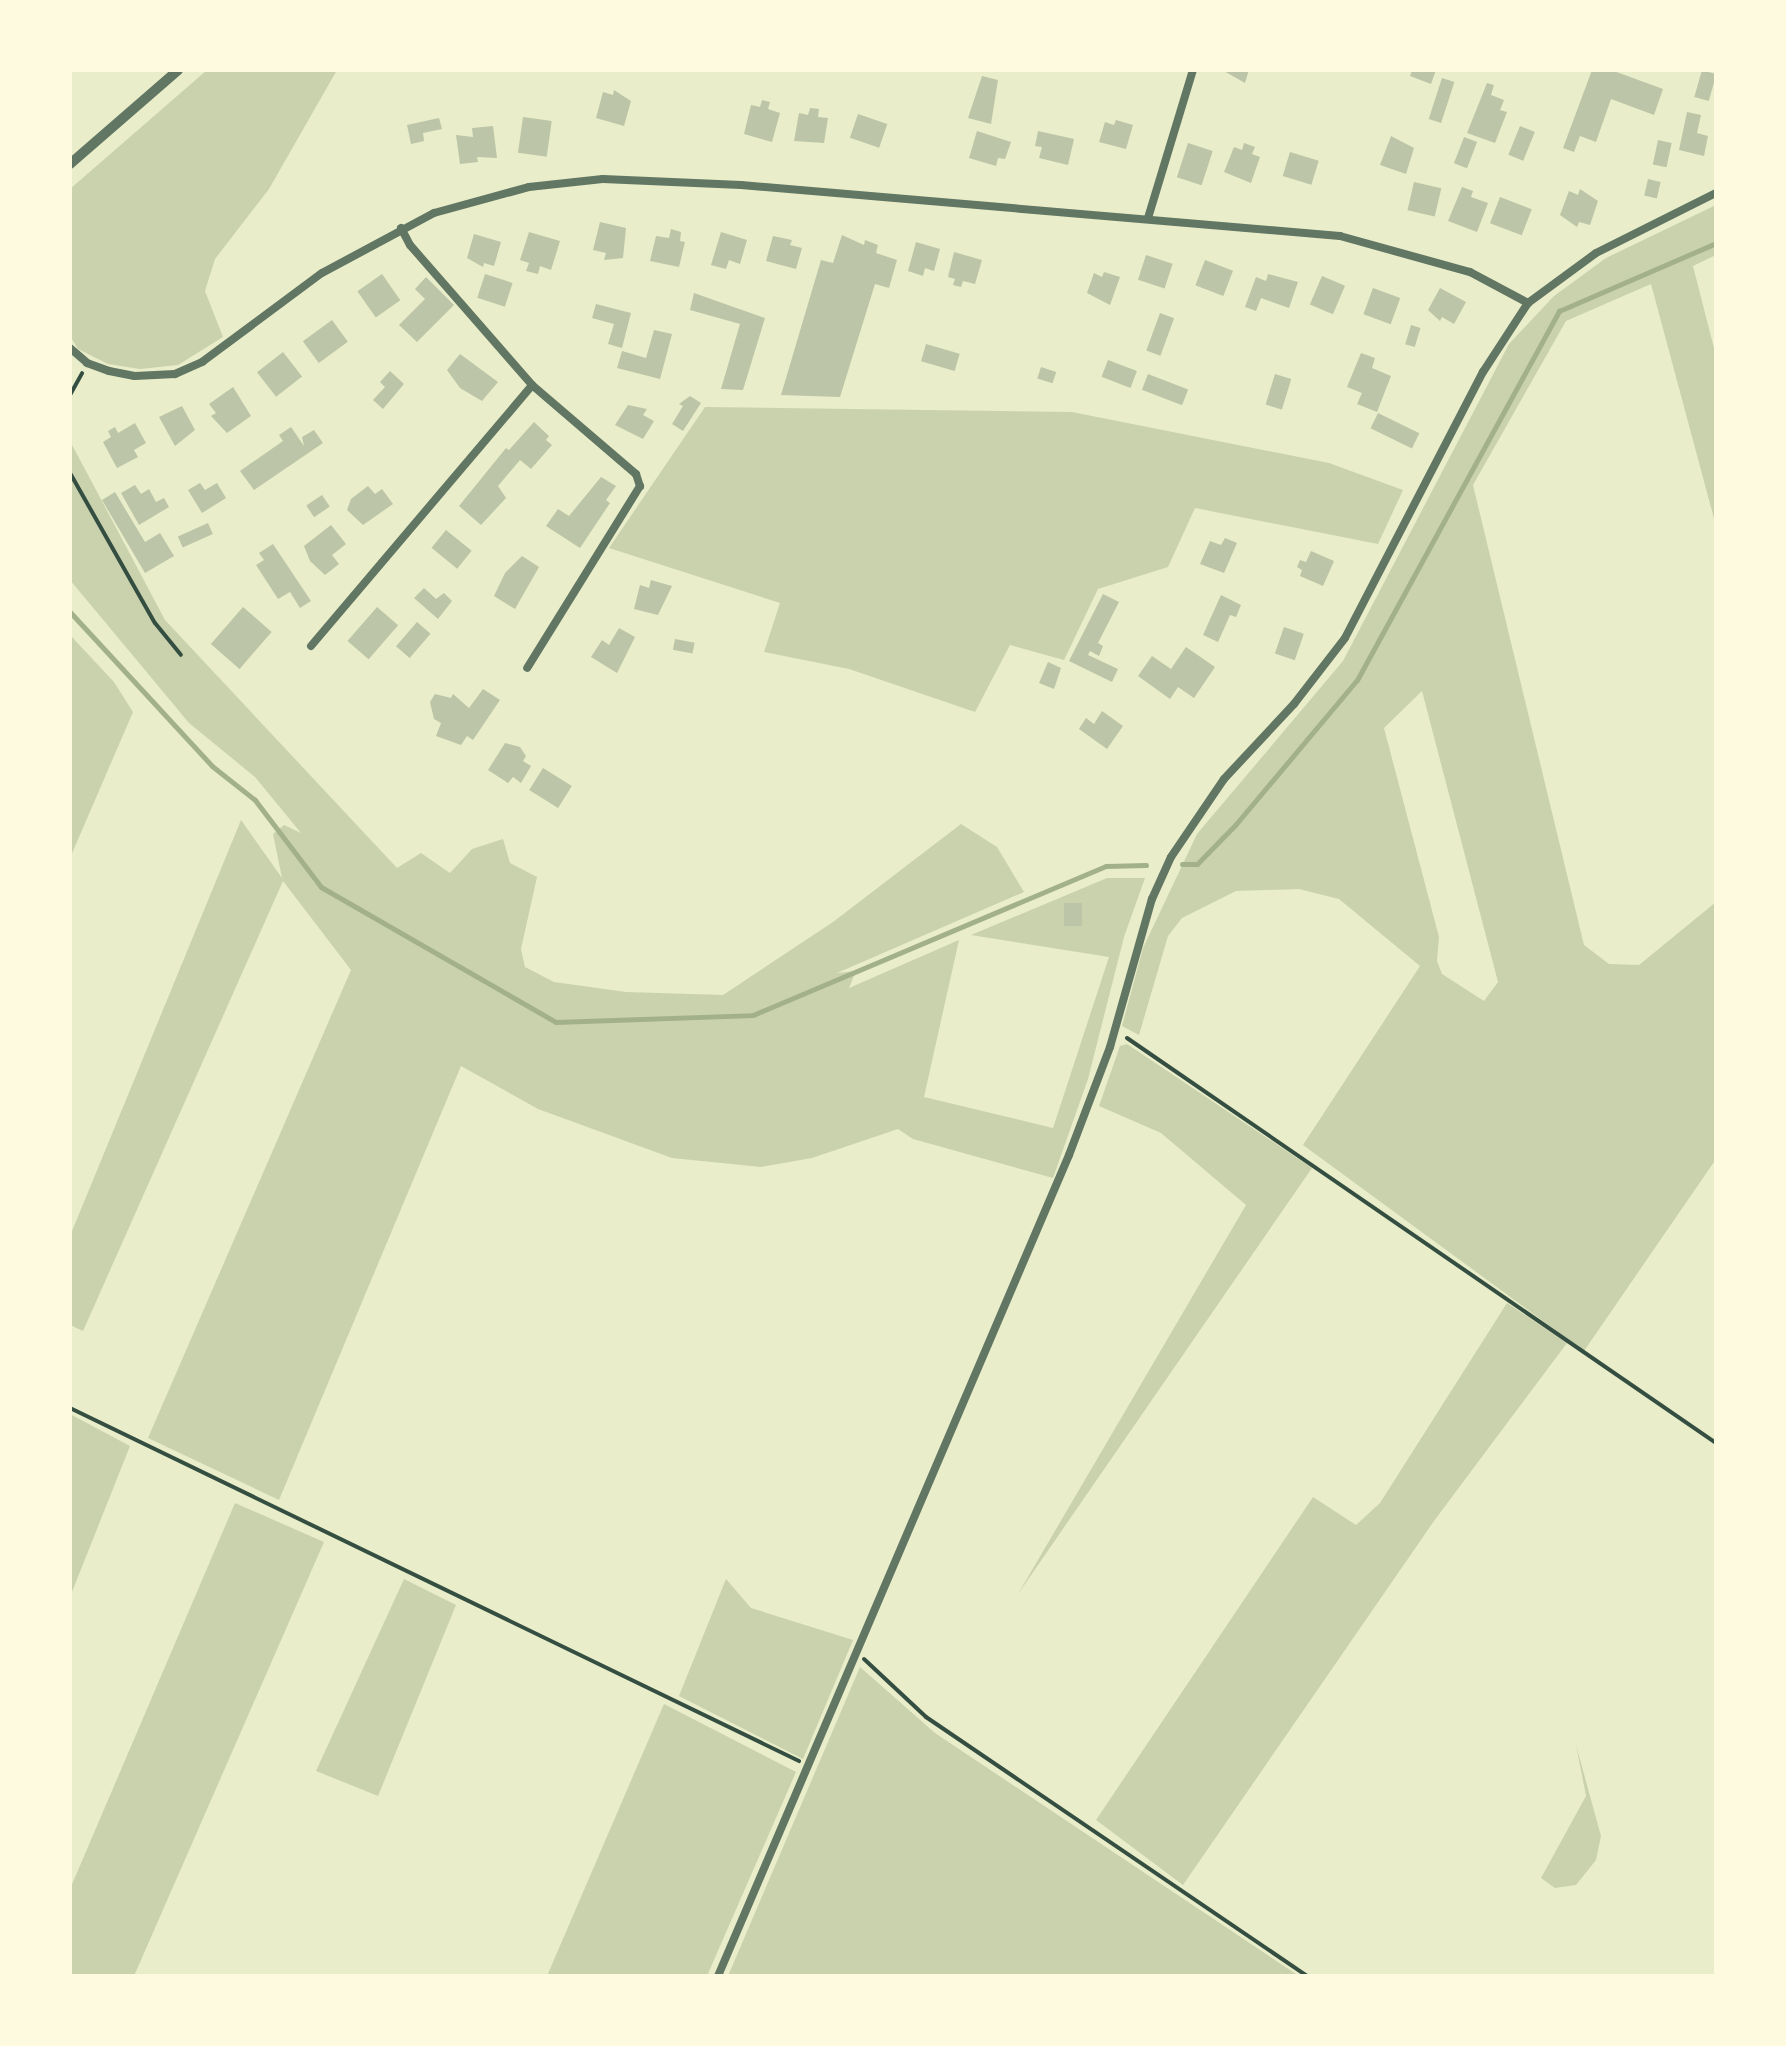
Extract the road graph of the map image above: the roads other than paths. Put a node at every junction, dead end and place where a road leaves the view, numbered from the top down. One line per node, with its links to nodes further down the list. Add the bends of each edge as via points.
1 (178, 70): 3 (street)
2 (1193, 70): 5 (street)
3 (70, 164)
4 (1716, 193): 7 (street, via 1596,253)
5 (1148, 218): 6 (street, via 603,180 487,197); 7 (street, via 1286,229 1398,249 1470,272)
6 (400, 228): 8 (street, via 322,273 202,362 154,377 87,363); 9 (street)
7 (1528, 303): 12 (street, via 1482,372 1346,638 1224,779 1171,857 1070,1154)
8 (70, 348)
9 (532, 385): 10 (street); 11 (street, via 636,474 640,486)
10 (312, 646)
11 (527, 668)
12 (718, 1976)

